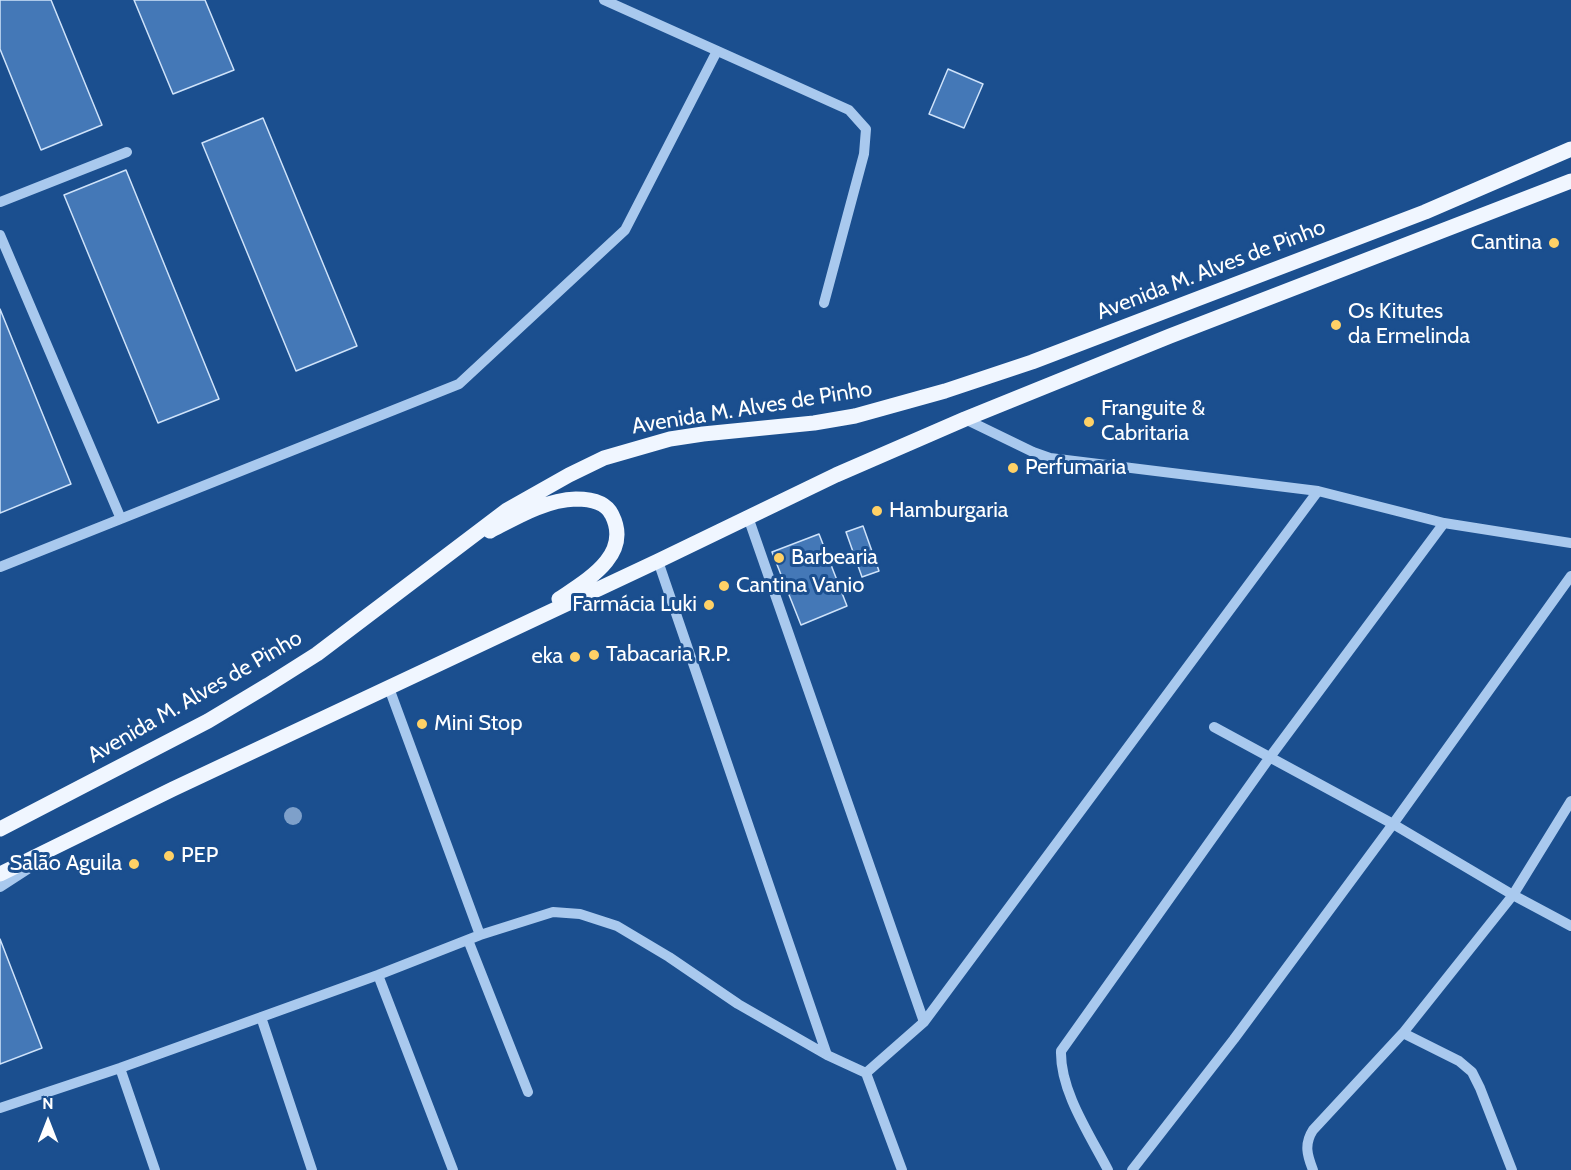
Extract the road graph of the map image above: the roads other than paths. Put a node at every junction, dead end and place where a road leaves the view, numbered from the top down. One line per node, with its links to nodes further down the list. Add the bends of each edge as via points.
1 (604, 0): 2 (street)
2 (717, 51): 8 (street, via 849,110 866,129 864,154); 12 (street, via 625,230 459,384)
3 (1571, 149): 15 (main road, Avenida M. Alves de Pinho, via 1425,212 1032,362 945,391 855,416 670,439 604,458 507,510)
4 (127, 152): 6 (street)
5 (1571, 181): 9 (main road, Avenida M. Alves de Pinho)
6 (0, 202)
7 (0, 235): 12 (street)
8 (824, 303)
9 (964, 419): 10 (street, via 1050,458); 11 (main road, Avenida M. Alves de Pinho)
10 (1318, 491): 13 (street); 35 (street)
11 (748, 517): 16 (main road, Avenida M. Alves de Pinho); 35 (street)
12 (121, 519): 17 (street)
13 (1444, 523): 14 (street); 22 (street)
14 (1571, 543)
15 (454, 550): 19 (main road, via 544,505 587,500 606,506 611,513 618,532 617,542 605,565 564,596); 25 (main road, Avenida M. Alves de Pinho, via 317,654 268,685 208,721)
16 (658, 561): 19 (main road, Avenida M. Alves de Pinho); 37 (street)
17 (0, 567)
18 (1571, 576): 24 (street)
19 (500, 635): 20 (main road, Avenida M. Alves de Pinho)
20 (389, 688): 26 (main road, Avenida M. Alves de Pinho); 31 (street)
21 (1214, 727): 22 (street)
22 (1270, 757): 24 (street); 46 (street, via 1061,1051 1067,1088)
23 (1571, 801): 29 (street)
24 (1393, 824): 29 (street); 47 (street)
25 (0, 830)
26 (75, 839): 27 (main road, Avenida M. Alves de Pinho); 28 (street)
27 (0, 874)
28 (0, 888)
29 (1512, 896): 30 (street); 36 (street)
30 (1571, 926)
31 (480, 935): 32 (street); 37 (street, via 552,912 589,917 626,932)
32 (468, 940): 33 (street); 40 (street)
33 (378, 975): 34 (street); 44 (street)
34 (261, 1017): 38 (street); 43 (street)
35 (924, 1022): 39 (street)
36 (1402, 1034): 48 (street, via 1313,1130 1306,1142); 49 (street, via 1459,1061 1472,1072)
37 (827, 1055): 39 (street)
38 (120, 1068): 41 (street); 42 (street)
39 (866, 1073): 45 (street)
40 (528, 1092)
41 (0, 1108)
42 (155, 1170)
43 (312, 1170)
44 (453, 1170)
45 (902, 1170)
46 (1108, 1170)
47 (1132, 1170)
48 (1313, 1170)
49 (1512, 1170)

